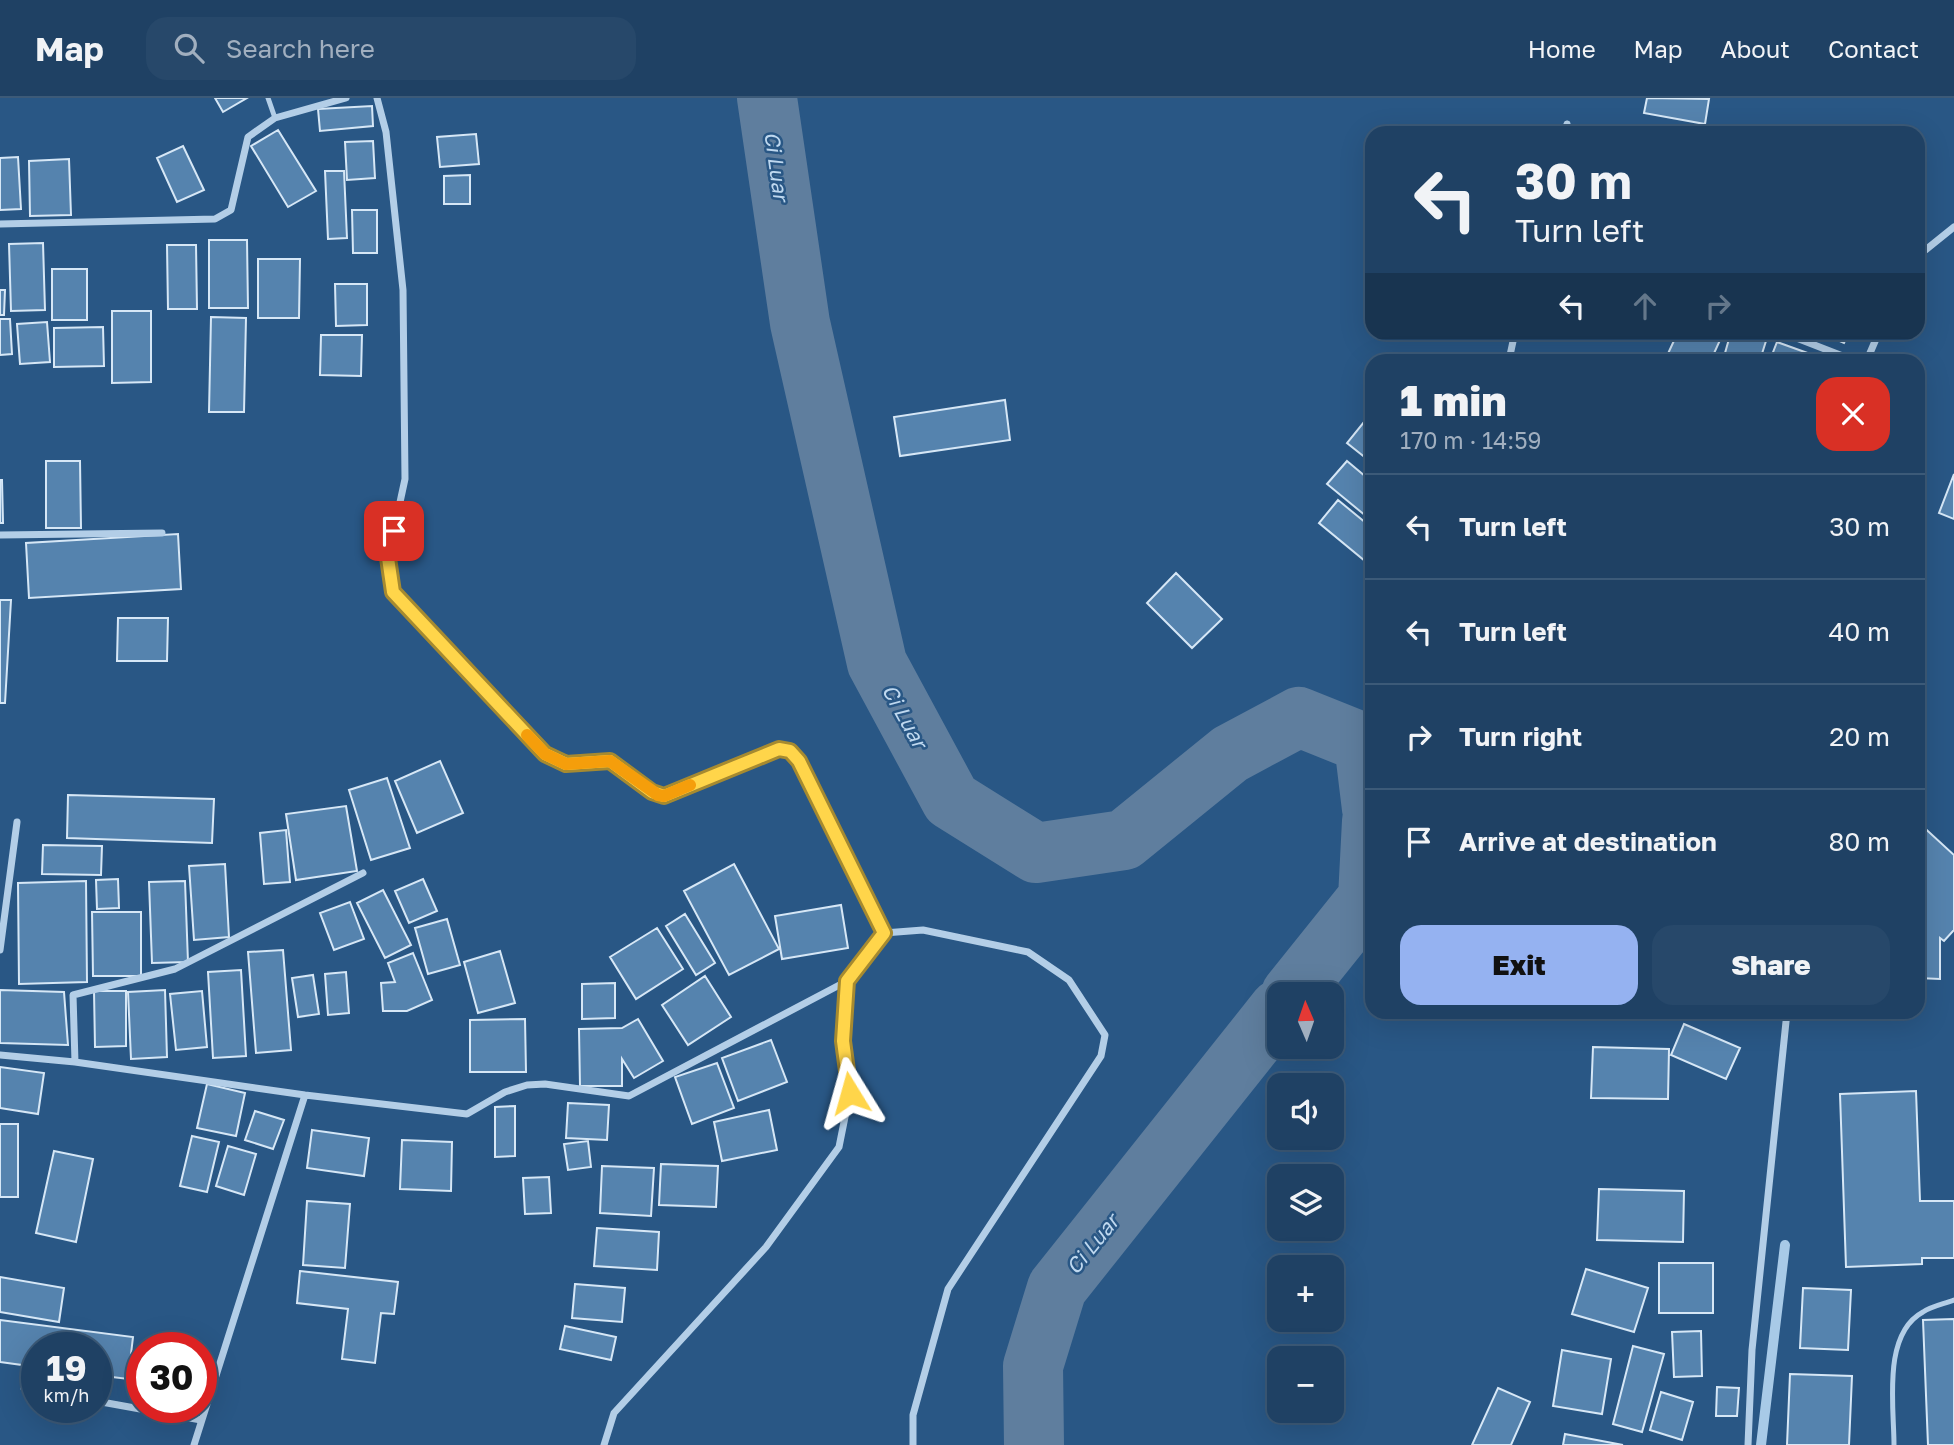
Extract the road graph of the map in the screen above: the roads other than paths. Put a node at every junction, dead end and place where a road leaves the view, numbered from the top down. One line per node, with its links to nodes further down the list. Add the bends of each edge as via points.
1 (268, 98): 4 (lane)
2 (346, 98): 4 (street)
3 (377, 98): 14 (street, via 386,131 404,290 405,479 388,558 393,592 545,754 566,764 610,761 664,796 779,749 790,751)
4 (275, 118): 5 (street, via 248,137 231,210 215,219)
5 (0, 224)
6 (1954, 227): 7 (street)
7 (1925, 250)
8 (1802, 340): 9 (street)
9 (1838, 354)
10 (162, 533): 11 (street)
11 (0, 535)
12 (17, 822): 15 (street)
13 (363, 873): 19 (street, via 175,969 73,995)
14 (884, 933): 16 (street); 26 (street, via 923,930 1028,952 1069,980 1105,1035 1101,1056 948,1289 913,1415)
15 (0, 950)
16 (847, 981): 20 (street, via 629,1096 527,1085 467,1114); 25 (street, via 843,1041 850,1093 839,1147 766,1247 614,1413)
17 (1786, 1019): 27 (street, via 1752,1350)
18 (0, 1055): 19 (street)
19 (75, 1062): 20 (street)
20 (305, 1095): 22 (street)
21 (1954, 1300): 28 (lane, via 1921,1312 1902,1333 1895,1362)
22 (217, 1370)
23 (200, 1423): 24 (street)
24 (194, 1445)
25 (604, 1445)
26 (913, 1445)
27 (1748, 1445)
28 (1894, 1445)

